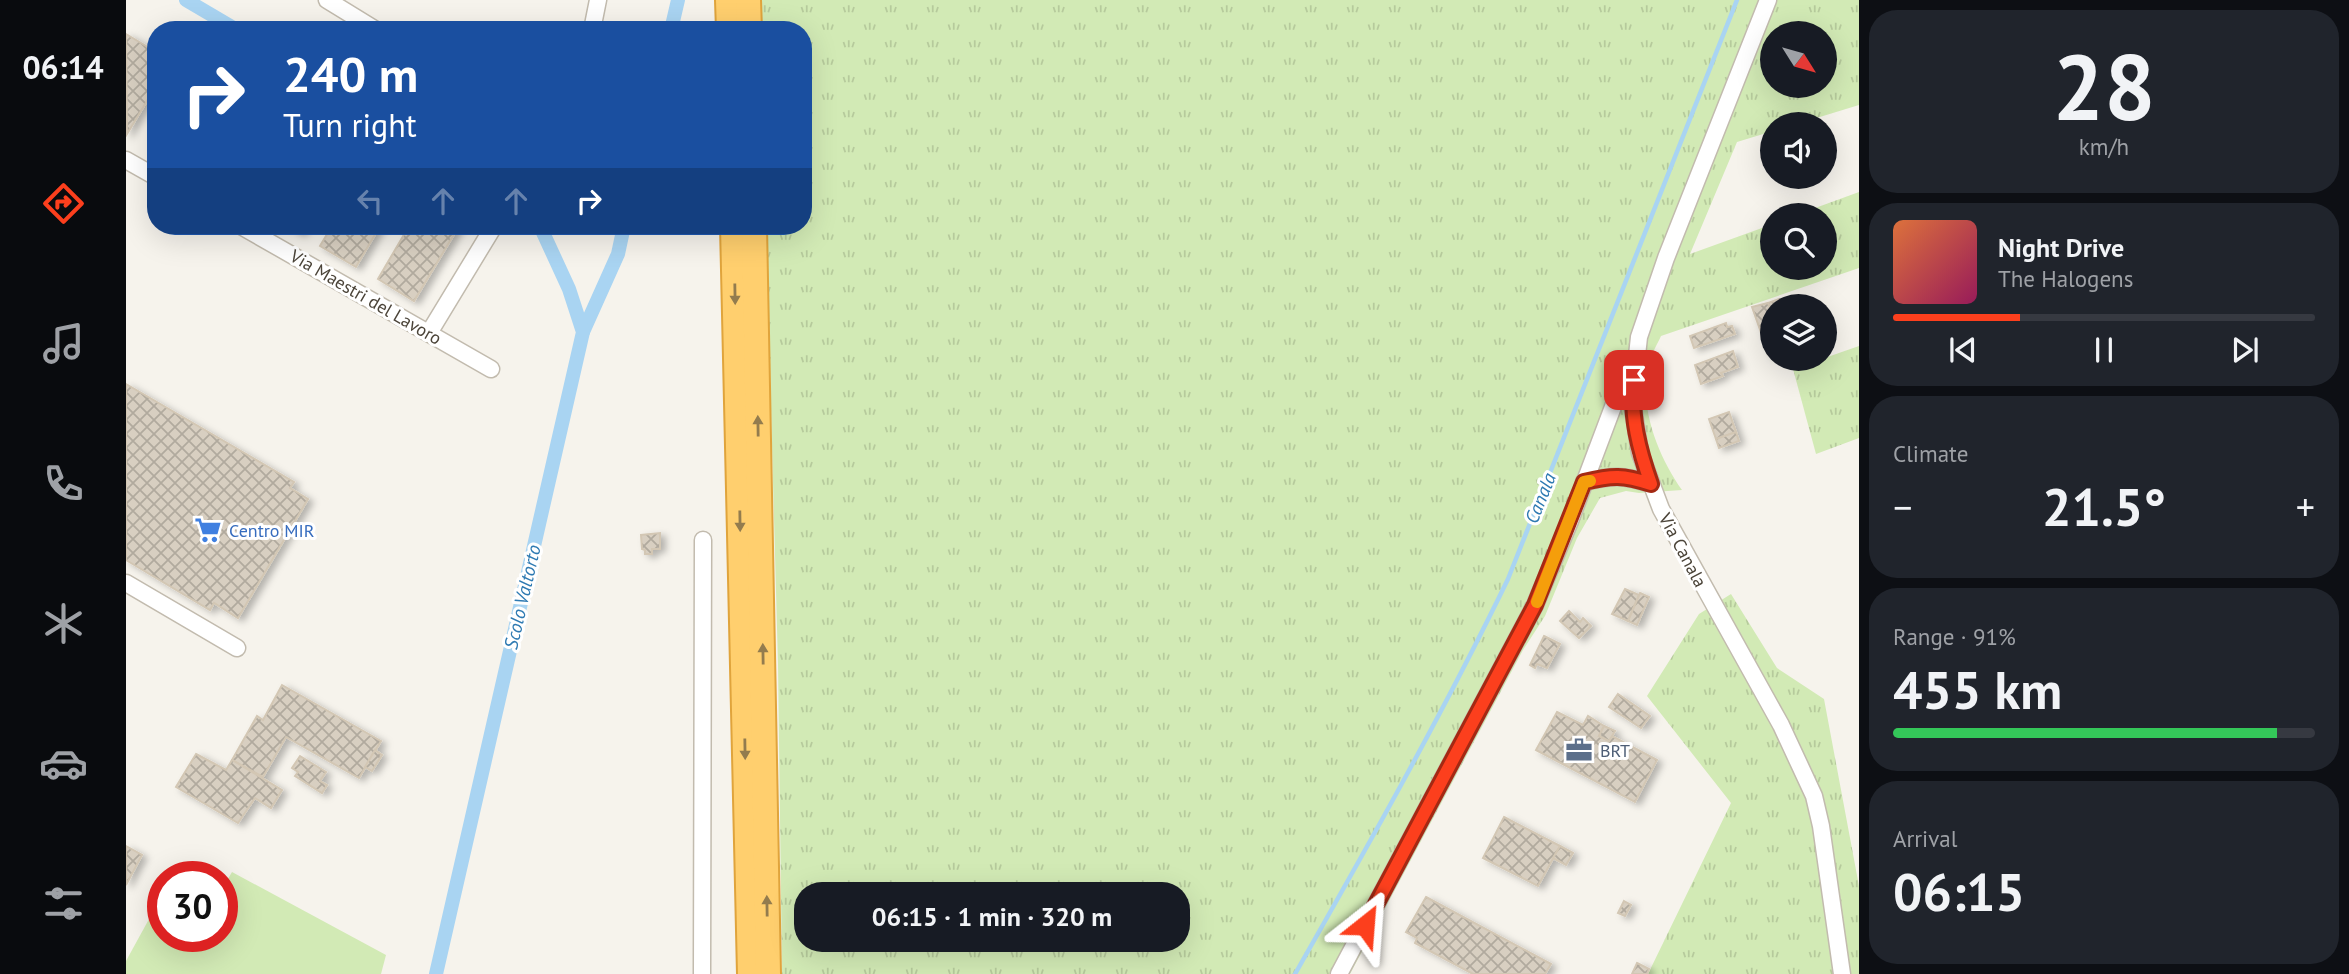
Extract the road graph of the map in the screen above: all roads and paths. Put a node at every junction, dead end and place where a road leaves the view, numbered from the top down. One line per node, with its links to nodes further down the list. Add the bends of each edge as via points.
1 (327, 0): 6 (street)
2 (598, 0): 7 (street)
3 (728, 0): 8 (highway)
4 (748, 0): 9 (highway)
5 (1768, 0): 17 (street, Via Canala)
6 (361, 21)
7 (594, 21)
8 (729, 21)
9 (749, 21)
10 (126, 160): 11 (street)
11 (147, 172)
12 (257, 235): 16 (street, Via Maestri del Lavoro)
13 (489, 235): 16 (street)
14 (733, 235): 25 (highway, one-way to 25)
15 (754, 235): 26 (highway, one-way to 15)
16 (429, 333): 18 (street, Via Maestri del Lavoro)
17 (1639, 337): 19 (street); 20 (street, Via Canala, via 1632,402 1640,453)
18 (491, 369)
19 (1584, 482): 20 (street, via 1611,475); 27 (street, via 1535,605)
20 (1651, 484): 28 (street, Via Canala, via 1781,725 1814,796)
21 (703, 540): 24 (street)
22 (126, 583): 23 (street)
23 (237, 648)
24 (702, 974)
25 (750, 974)
26 (768, 974)
27 (1339, 974)
28 (1842, 974)

